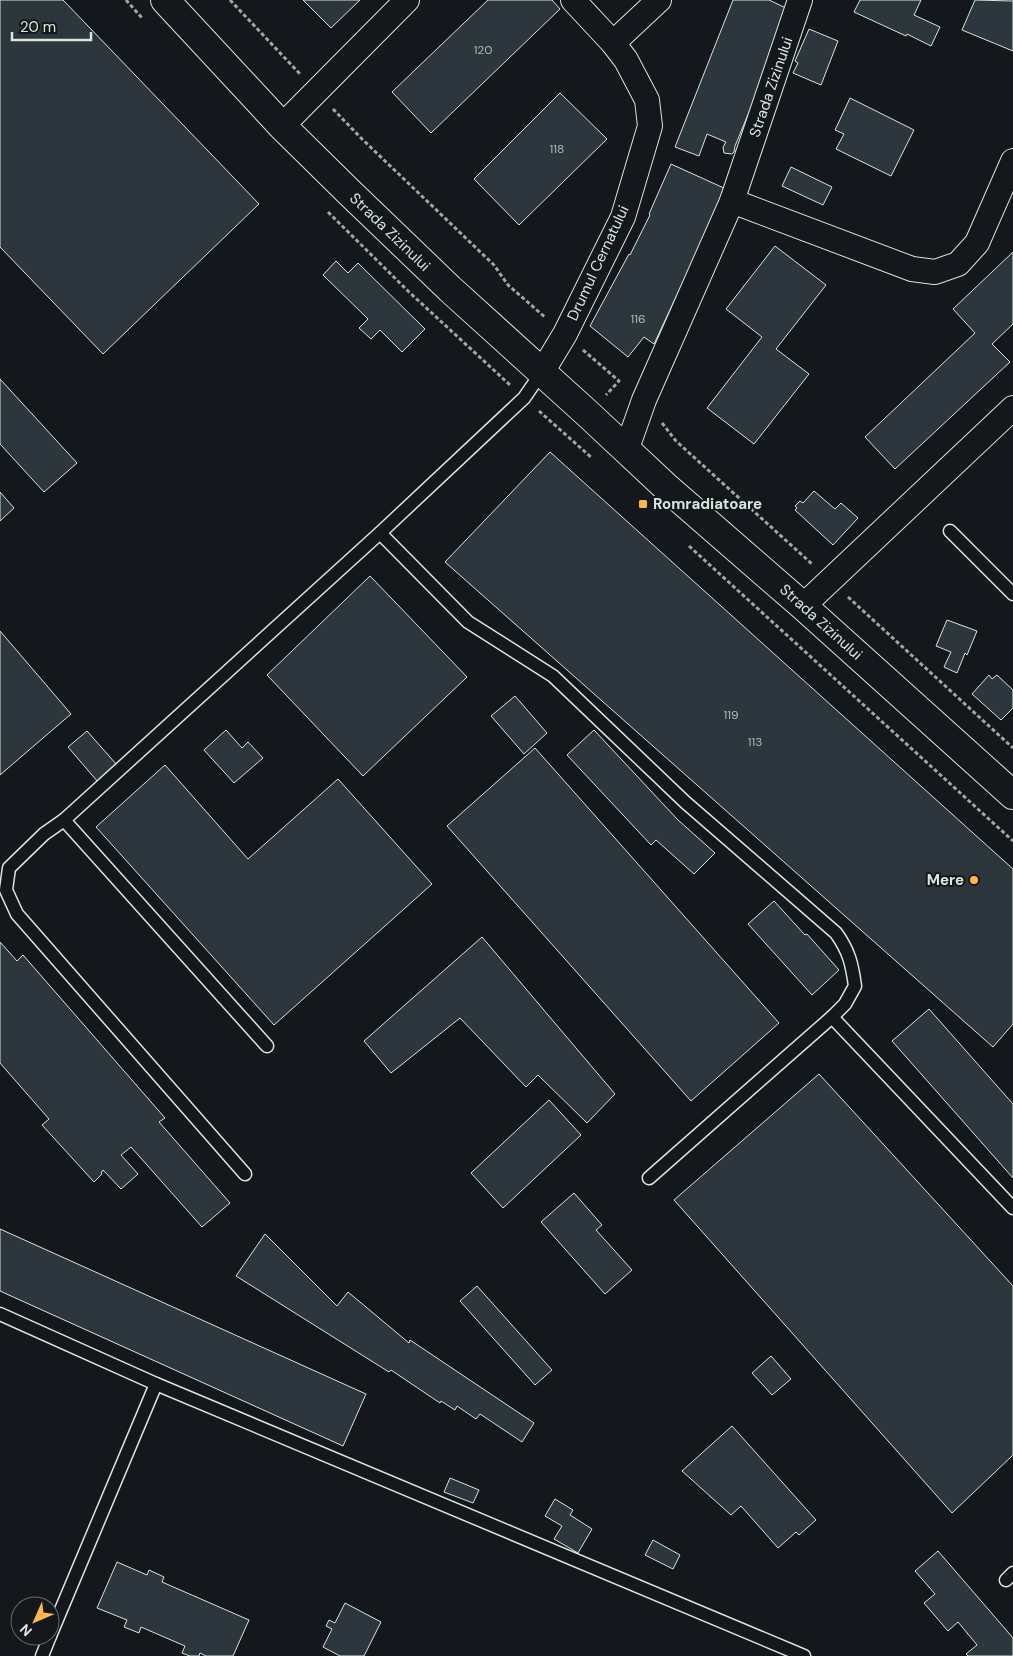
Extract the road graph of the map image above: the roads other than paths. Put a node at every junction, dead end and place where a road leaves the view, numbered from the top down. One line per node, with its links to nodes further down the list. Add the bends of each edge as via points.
1 (165, 0): 7 (main road, Strada Zizinului)
2 (406, 0): 7 (street)
3 (573, 0): 6 (street, Drumul Cernatului)
4 (659, 0): 6 (street)
5 (800, 0): 9 (street, Strada Zizinului)
6 (613, 42): 10 (street, Drumul Cernatului, via 647,100 650,126 623,217 565,334)
7 (282, 126): 10 (main road, Strada Zizinului, via 450,289)
8 (1013, 161): 9 (street, via 977,243 958,264 935,272 912,269)
9 (732, 201): 12 (street, Strada Zizinului, via 644,400)
10 (542, 372): 12 (main road, Strada Zizinului); 14 (lane, via 524,398)
11 (1013, 408): 16 (street)
12 (626, 451): 16 (main road, Strada Zizinului)
13 (950, 531): 15 (lane)
14 (380, 533): 18 (lane); 19 (lane, via 468,622 554,676 685,802 836,933 849,954 855,986 845,1004)
15 (1013, 594)
16 (803, 606): 17 (main road, Strada Zizinului)
17 (1013, 795)
18 (64, 820): 20 (lane); 21 (lane, via 44,834 9,868 6,890 16,914)
19 (832, 1017): 22 (lane); 23 (lane)
20 (267, 1046)
21 (245, 1174)
22 (648, 1178)
23 (1013, 1208)
24 (0, 1314): 25 (lane)
25 (156, 1384): 26 (lane); 27 (lane)
26 (60, 1612)
27 (804, 1656)

